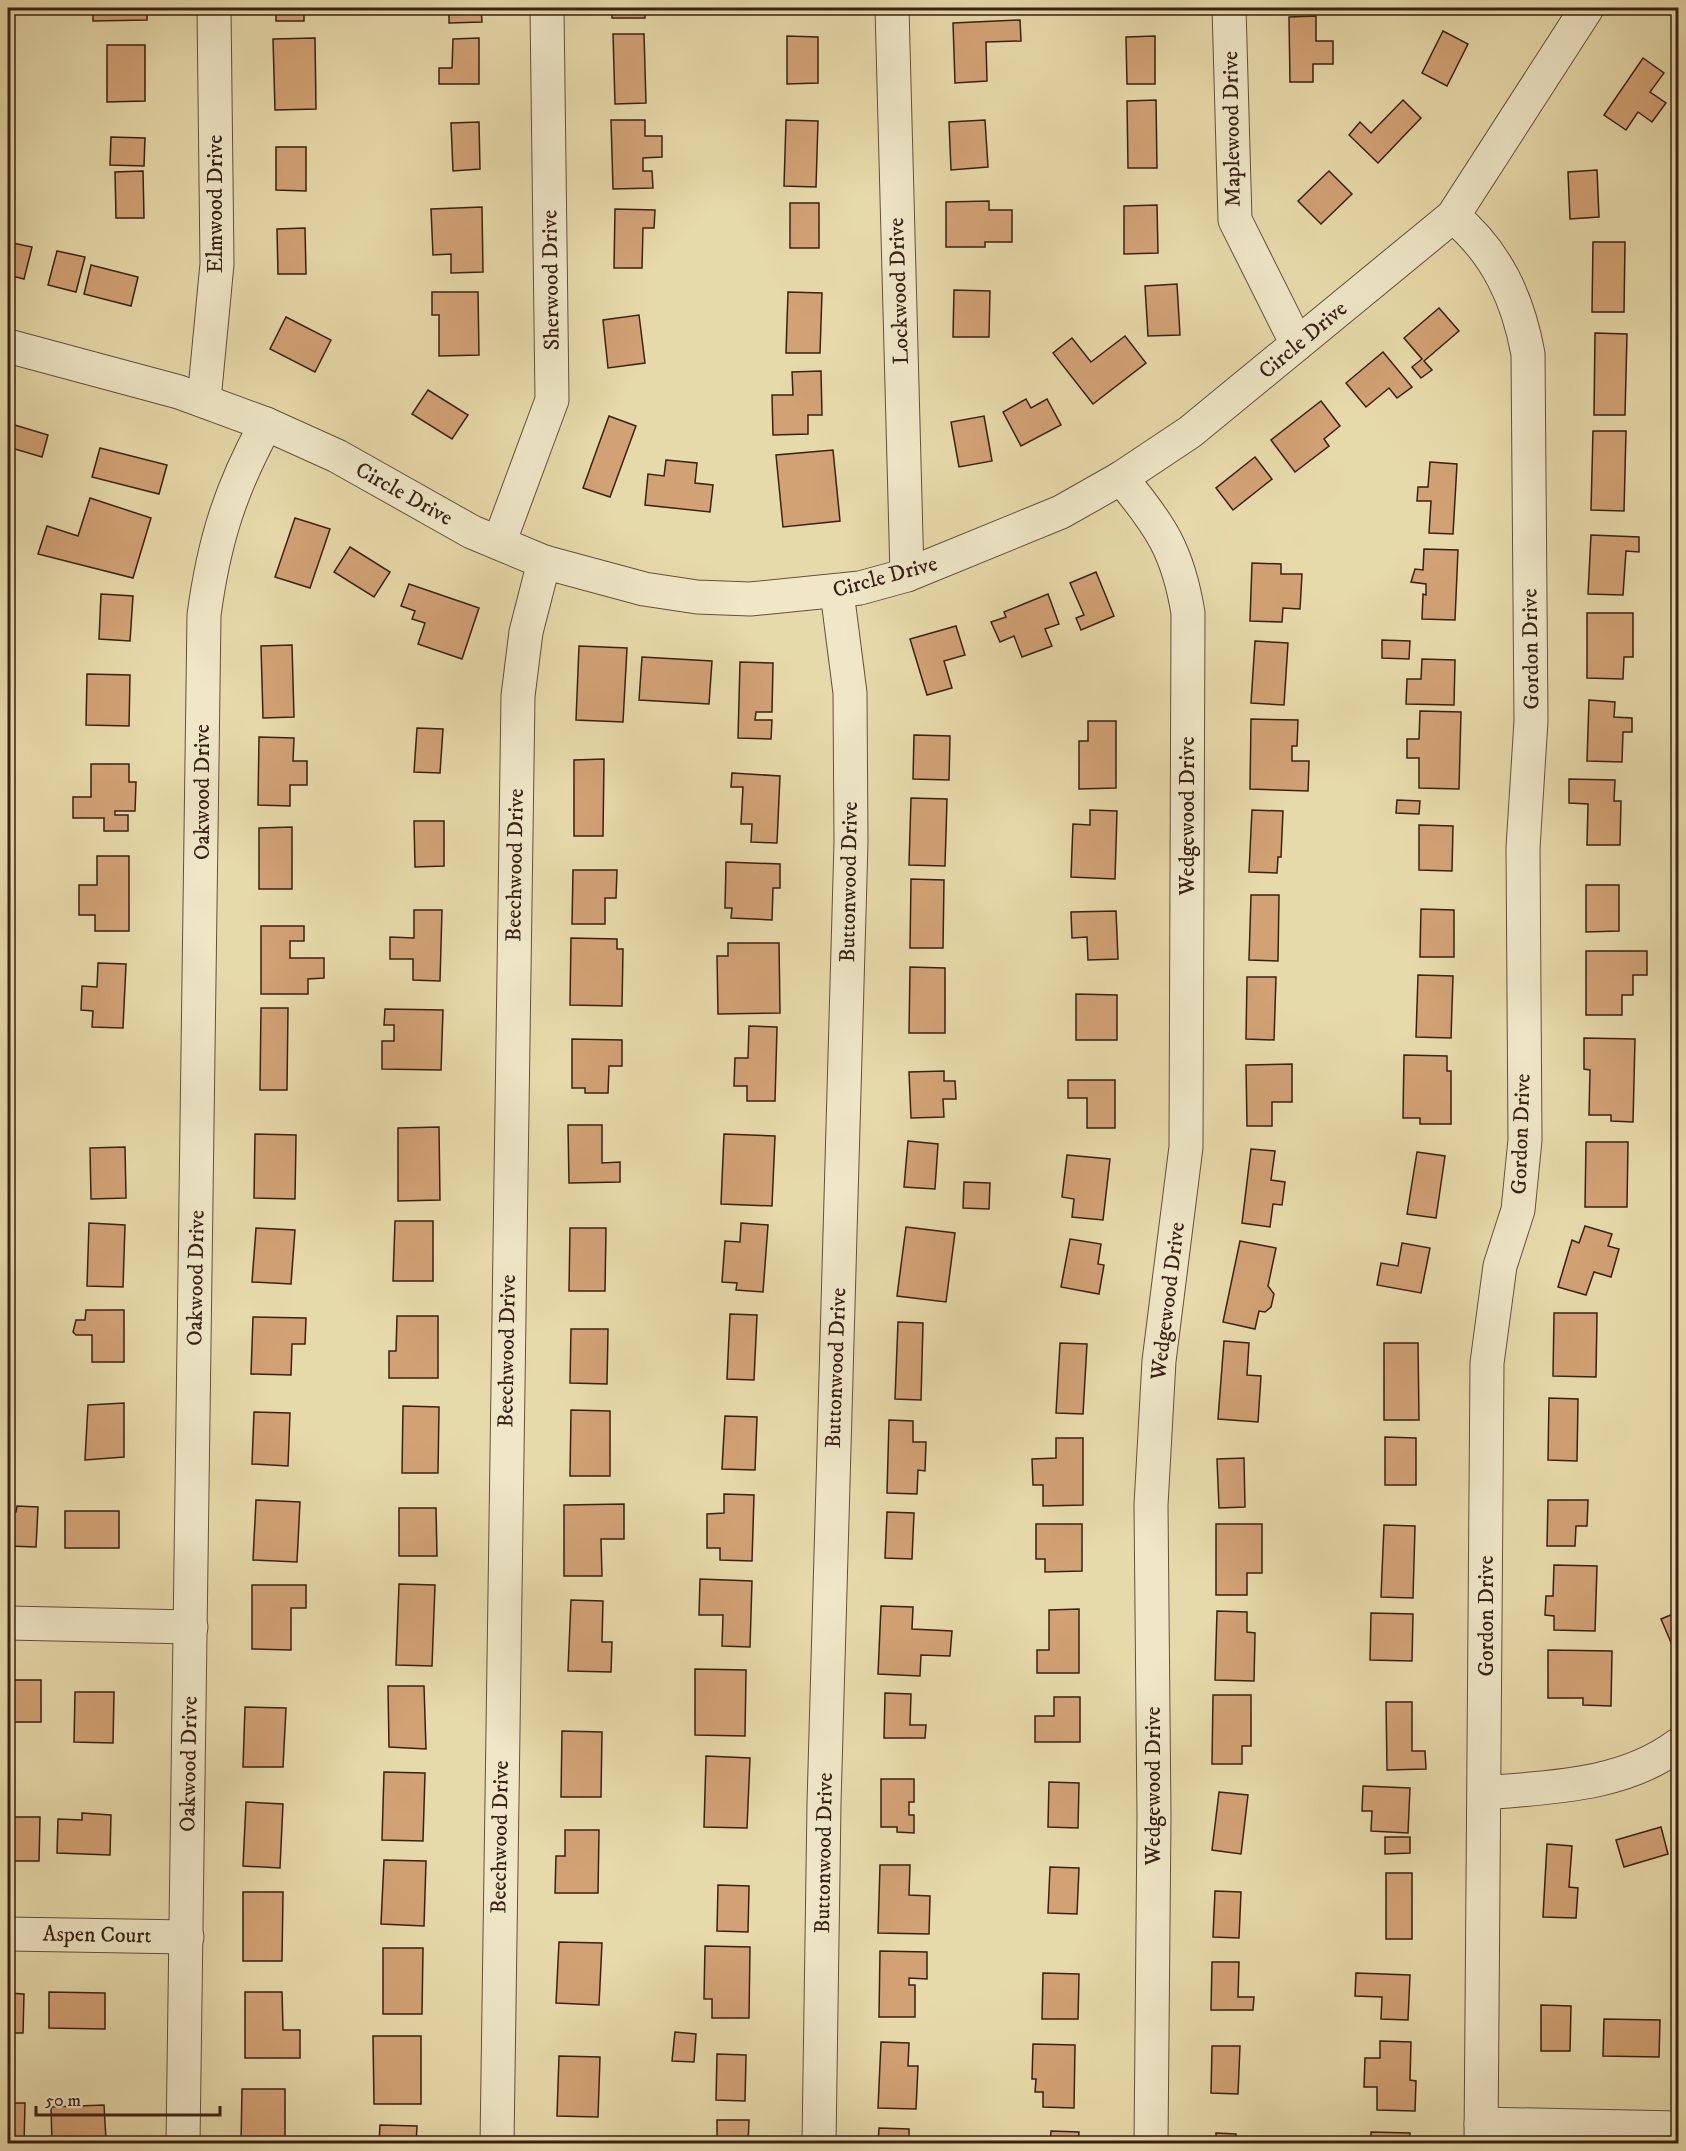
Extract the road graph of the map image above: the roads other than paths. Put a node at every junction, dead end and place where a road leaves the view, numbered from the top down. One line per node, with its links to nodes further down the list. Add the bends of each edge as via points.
1 (214, 8): 9 (street, Elmwood Drive, via 217,264)
2 (547, 8): 12 (street, Sherwood Drive, via 552,400)
3 (892, 8): 14 (street, Lockwood Drive)
4 (1229, 8): 7 (street, Maplewood Drive, via 1235,220)
5 (1587, 8): 6 (street, Circle Drive)
6 (1454, 216): 7 (street, Circle Drive); 19 (street, Gordon Drive, via 1492,257 1510,287 1522,319 1528,354 1532,721 1523,848 1525,1140 1518,1210 1500,1266 1487,1362)
7 (1297, 344): 11 (street, Circle Drive, via 1190,432)
8 (8, 346): 9 (street, Circle Drive)
9 (204, 400): 10 (street, Circle Drive)
10 (266, 424): 12 (street, Circle Drive, via 337,456 472,532); 17 (street, Oakwood Drive, via 226,508 210,564 204,615)
11 (1121, 478): 14 (street, Circle Drive, via 1061,512); 27 (street, Wedgewood Drive, via 1155,519 1172,550 1188,613 1186,1147 1159,1361 1151,1505)
12 (499, 543): 13 (street, Circle Drive)
13 (544, 562): 15 (street, Circle Drive, via 644,589 697,597 750,600); 25 (street, Beechwood Drive, via 526,632 518,696)
14 (907, 575): 15 (street, Circle Drive)
15 (837, 592): 26 (street, Buttonwood Drive, via 850,693 851,842 824,1804)
16 (8, 1623): 17 (street)
17 (191, 1627): 21 (street, Oakwood Drive)
18 (1678, 1745): 19 (street, via 1664,1756 1617,1777)
19 (1485, 1792): 23 (street, Gordon Drive)
20 (8, 1934): 21 (street, Aspen Court)
21 (187, 1937): 24 (street, Oakwood Drive)
22 (1678, 2128): 23 (street)
23 (1481, 2134)
24 (183, 2144)
25 (497, 2144)
26 (819, 2144)
27 (1152, 2144)

